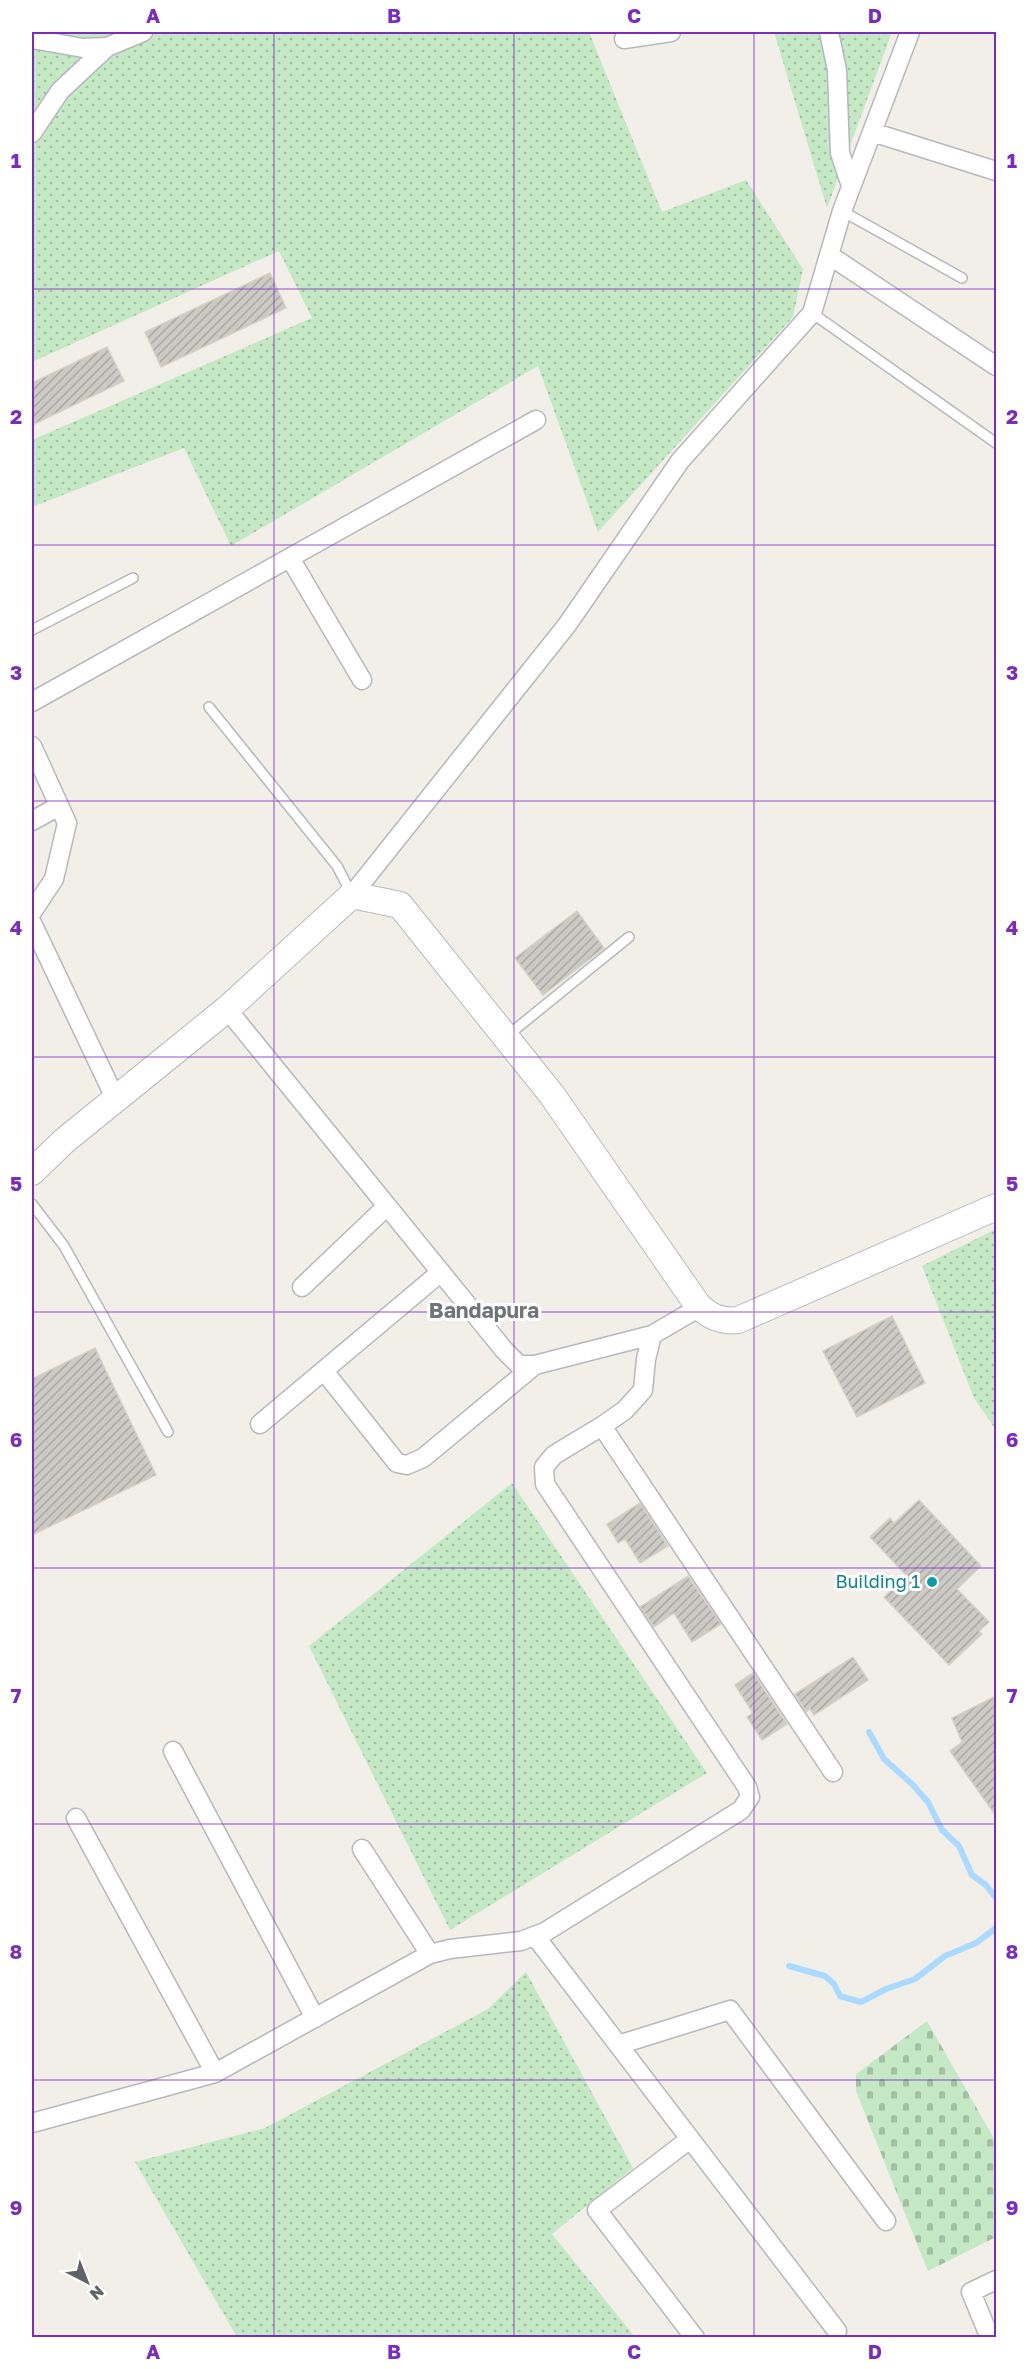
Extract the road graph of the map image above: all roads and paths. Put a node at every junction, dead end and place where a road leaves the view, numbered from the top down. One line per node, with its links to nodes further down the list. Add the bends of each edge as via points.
1 (143, 32): 7 (street)
2 (671, 32): 6 (street)
3 (829, 32): 11 (street, via 837,70 840,153)
4 (910, 32): 8 (street)
5 (32, 39): 7 (street, via 82,48)
6 (624, 39)
7 (107, 47): 9 (street, via 60,91)
8 (872, 132): 10 (street); 11 (street)
9 (32, 133)
10 (996, 171)
11 (851, 186): 12 (street)
12 (842, 211): 13 (street); 14 (lane)
13 (828, 255): 15 (street); 16 (street)
14 (962, 278)
15 (812, 313): 18 (lane); 28 (street, via 680,461 567,625)
16 (996, 366)
17 (536, 420): 19 (street)
18 (996, 443)
19 (290, 558): 22 (street); 23 (street)
20 (133, 578): 21 (lane)
21 (32, 630)
22 (362, 680)
23 (32, 702)
24 (209, 707): 28 (lane, via 337,866)
25 (32, 746): 26 (street)
26 (59, 806): 27 (street); 29 (street, via 67,823 54,879)
27 (32, 821)
28 (352, 895): 32 (street); 33 (street, via 400,905)
29 (32, 912)
30 (32, 923): 34 (street)
31 (629, 937): 33 (lane)
32 (227, 1009): 34 (street); 37 (street)
33 (506, 1036): 41 (street, via 552,1095)
34 (116, 1100): 35 (street)
35 (32, 1172)
36 (32, 1204): 47 (lane, via 64,1246)
37 (387, 1206): 39 (street); 40 (street)
38 (996, 1207): 41 (street, via 738,1320 719,1320)
39 (441, 1272): 43 (street, via 519,1365); 44 (street)
40 (303, 1287)
41 (699, 1307): 42 (street)
42 (652, 1335): 43 (street); 46 (street, via 643,1390 625,1410)
43 (535, 1365): 44 (street, via 423,1458 407,1466 397,1463)
44 (324, 1371): 45 (street)
45 (260, 1424)
46 (602, 1426): 49 (street); 52 (street, via 554,1455 544,1467 545,1484 750,1797 741,1810)
47 (168, 1432)
48 (173, 1751): 54 (street)
49 (833, 1772)
50 (76, 1818): 56 (street)
51 (362, 1849): 53 (street)
52 (535, 1936): 53 (street); 55 (street)
53 (430, 1954): 54 (street)
54 (315, 2018): 56 (street)
55 (618, 2045): 58 (street); 59 (street, via 730,2010)
56 (215, 2073): 57 (street)
57 (32, 2123)
58 (690, 2139): 61 (street); 62 (street, via 597,2210)
59 (886, 2221)
60 (996, 2280): 63 (street, via 971,2292)
61 (837, 2331)
62 (694, 2337)
63 (990, 2337)

